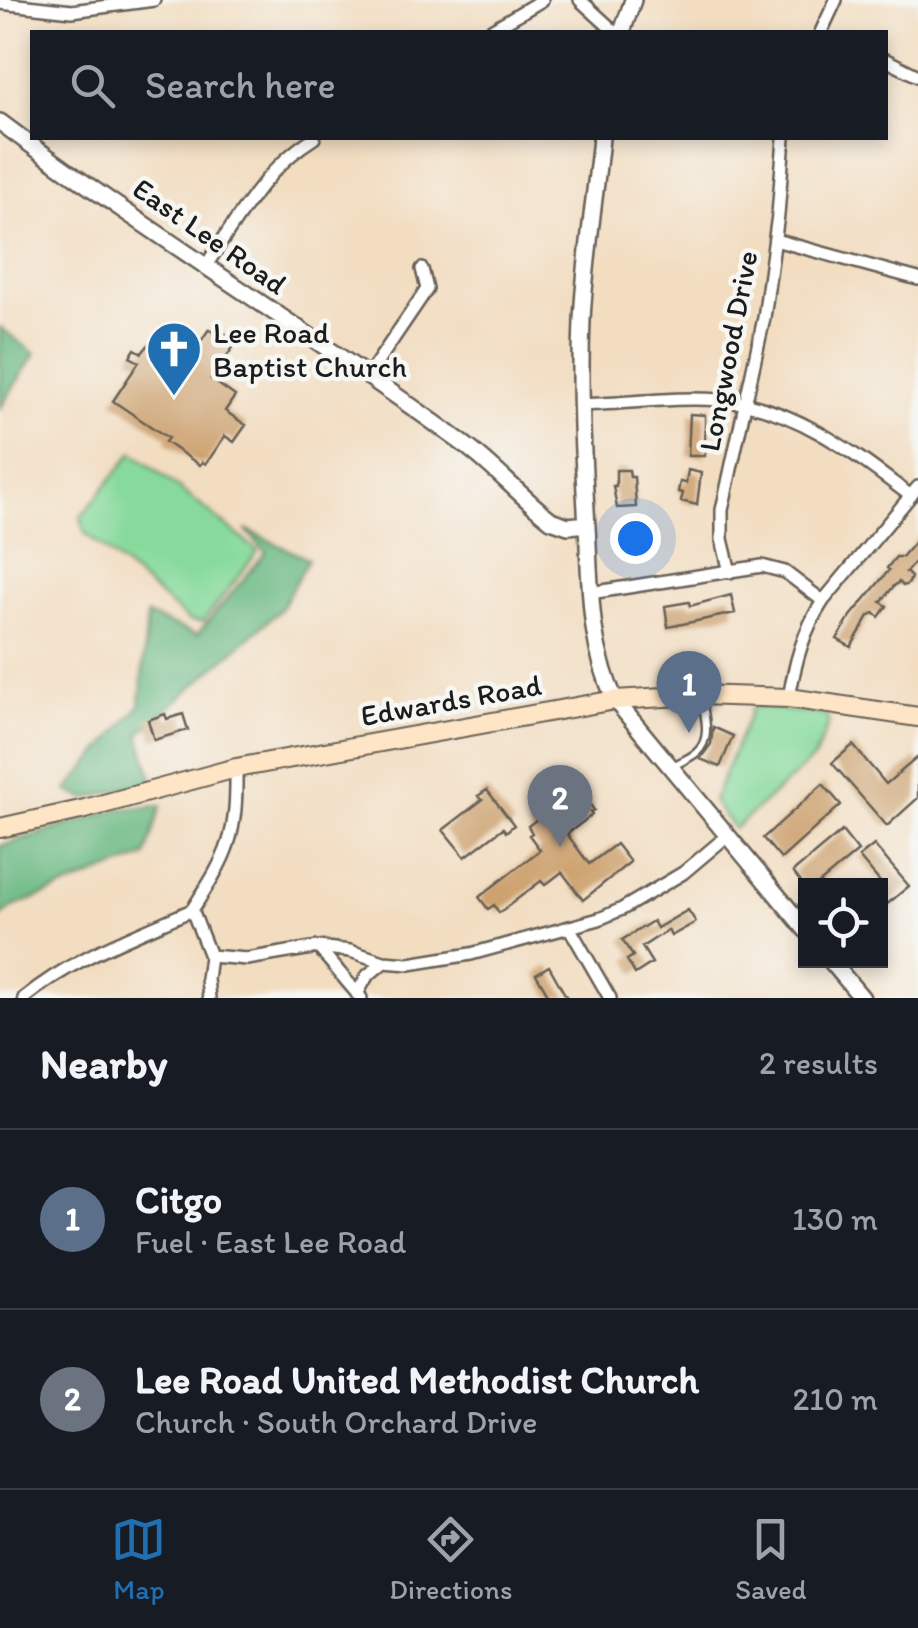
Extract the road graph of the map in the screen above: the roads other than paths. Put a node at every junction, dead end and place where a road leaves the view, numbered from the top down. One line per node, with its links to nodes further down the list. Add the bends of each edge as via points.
1 (154, 0): 6 (street, via 72,10)
2 (542, 0): 7 (street)
3 (580, 0): 8 (street)
4 (633, 0): 9 (street)
5 (836, 0): 10 (street)
6 (0, 4)
7 (491, 30)
8 (614, 30)
9 (619, 30)
10 (825, 30)
11 (888, 61): 12 (street)
12 (918, 76)
13 (0, 122): 18 (street, East Lee Road)
14 (311, 140): 18 (street, via 273,170)
15 (601, 140): 23 (street, via 582,316)
16 (784, 140): 17 (street, Longwood Drive)
17 (774, 240): 20 (street); 22 (street, Longwood Drive)
18 (205, 266): 21 (street, East Lee Road)
19 (422, 269): 21 (street, via 426,289)
20 (918, 280)
21 (368, 376): 25 (street, East Lee Road, via 552,520)
22 (746, 403): 23 (street); 24 (street, via 818,431); 26 (street, Longwood Drive, via 722,510)
23 (581, 405): 25 (street)
24 (914, 492): 28 (street)
25 (587, 524): 27 (street)
26 (730, 572): 27 (street); 28 (street, via 776,568)
27 (590, 594): 31 (street, via 593,635)
28 (822, 600): 30 (street, via 802,641)
29 (700, 694): 30 (main road, Edwards Road); 31 (main road, Edwards Road); 34 (lane, via 706,734 697,753)
30 (789, 698): 32 (main road, Edwards Road)
31 (615, 700): 33 (main road, Edwards Road); 34 (street)
32 (918, 717)
33 (236, 768): 35 (main road, Edwards Road); 37 (street, via 231,840)
34 (670, 768): 36 (street)
35 (0, 828)
36 (727, 836): 38 (street); 39 (street, via 665,886)
37 (192, 910): 41 (street); 45 (street, via 88,956)
38 (798, 920)
39 (569, 927): 42 (street, via 426,963); 47 (street)
40 (318, 947): 41 (street, via 247,959); 42 (street); 44 (street)
41 (210, 956): 46 (street)
42 (384, 962): 44 (street, via 367,976)
43 (838, 968): 48 (street)
44 (359, 996)
45 (24, 998)
46 (210, 998)
47 (610, 998)
48 (862, 998)

